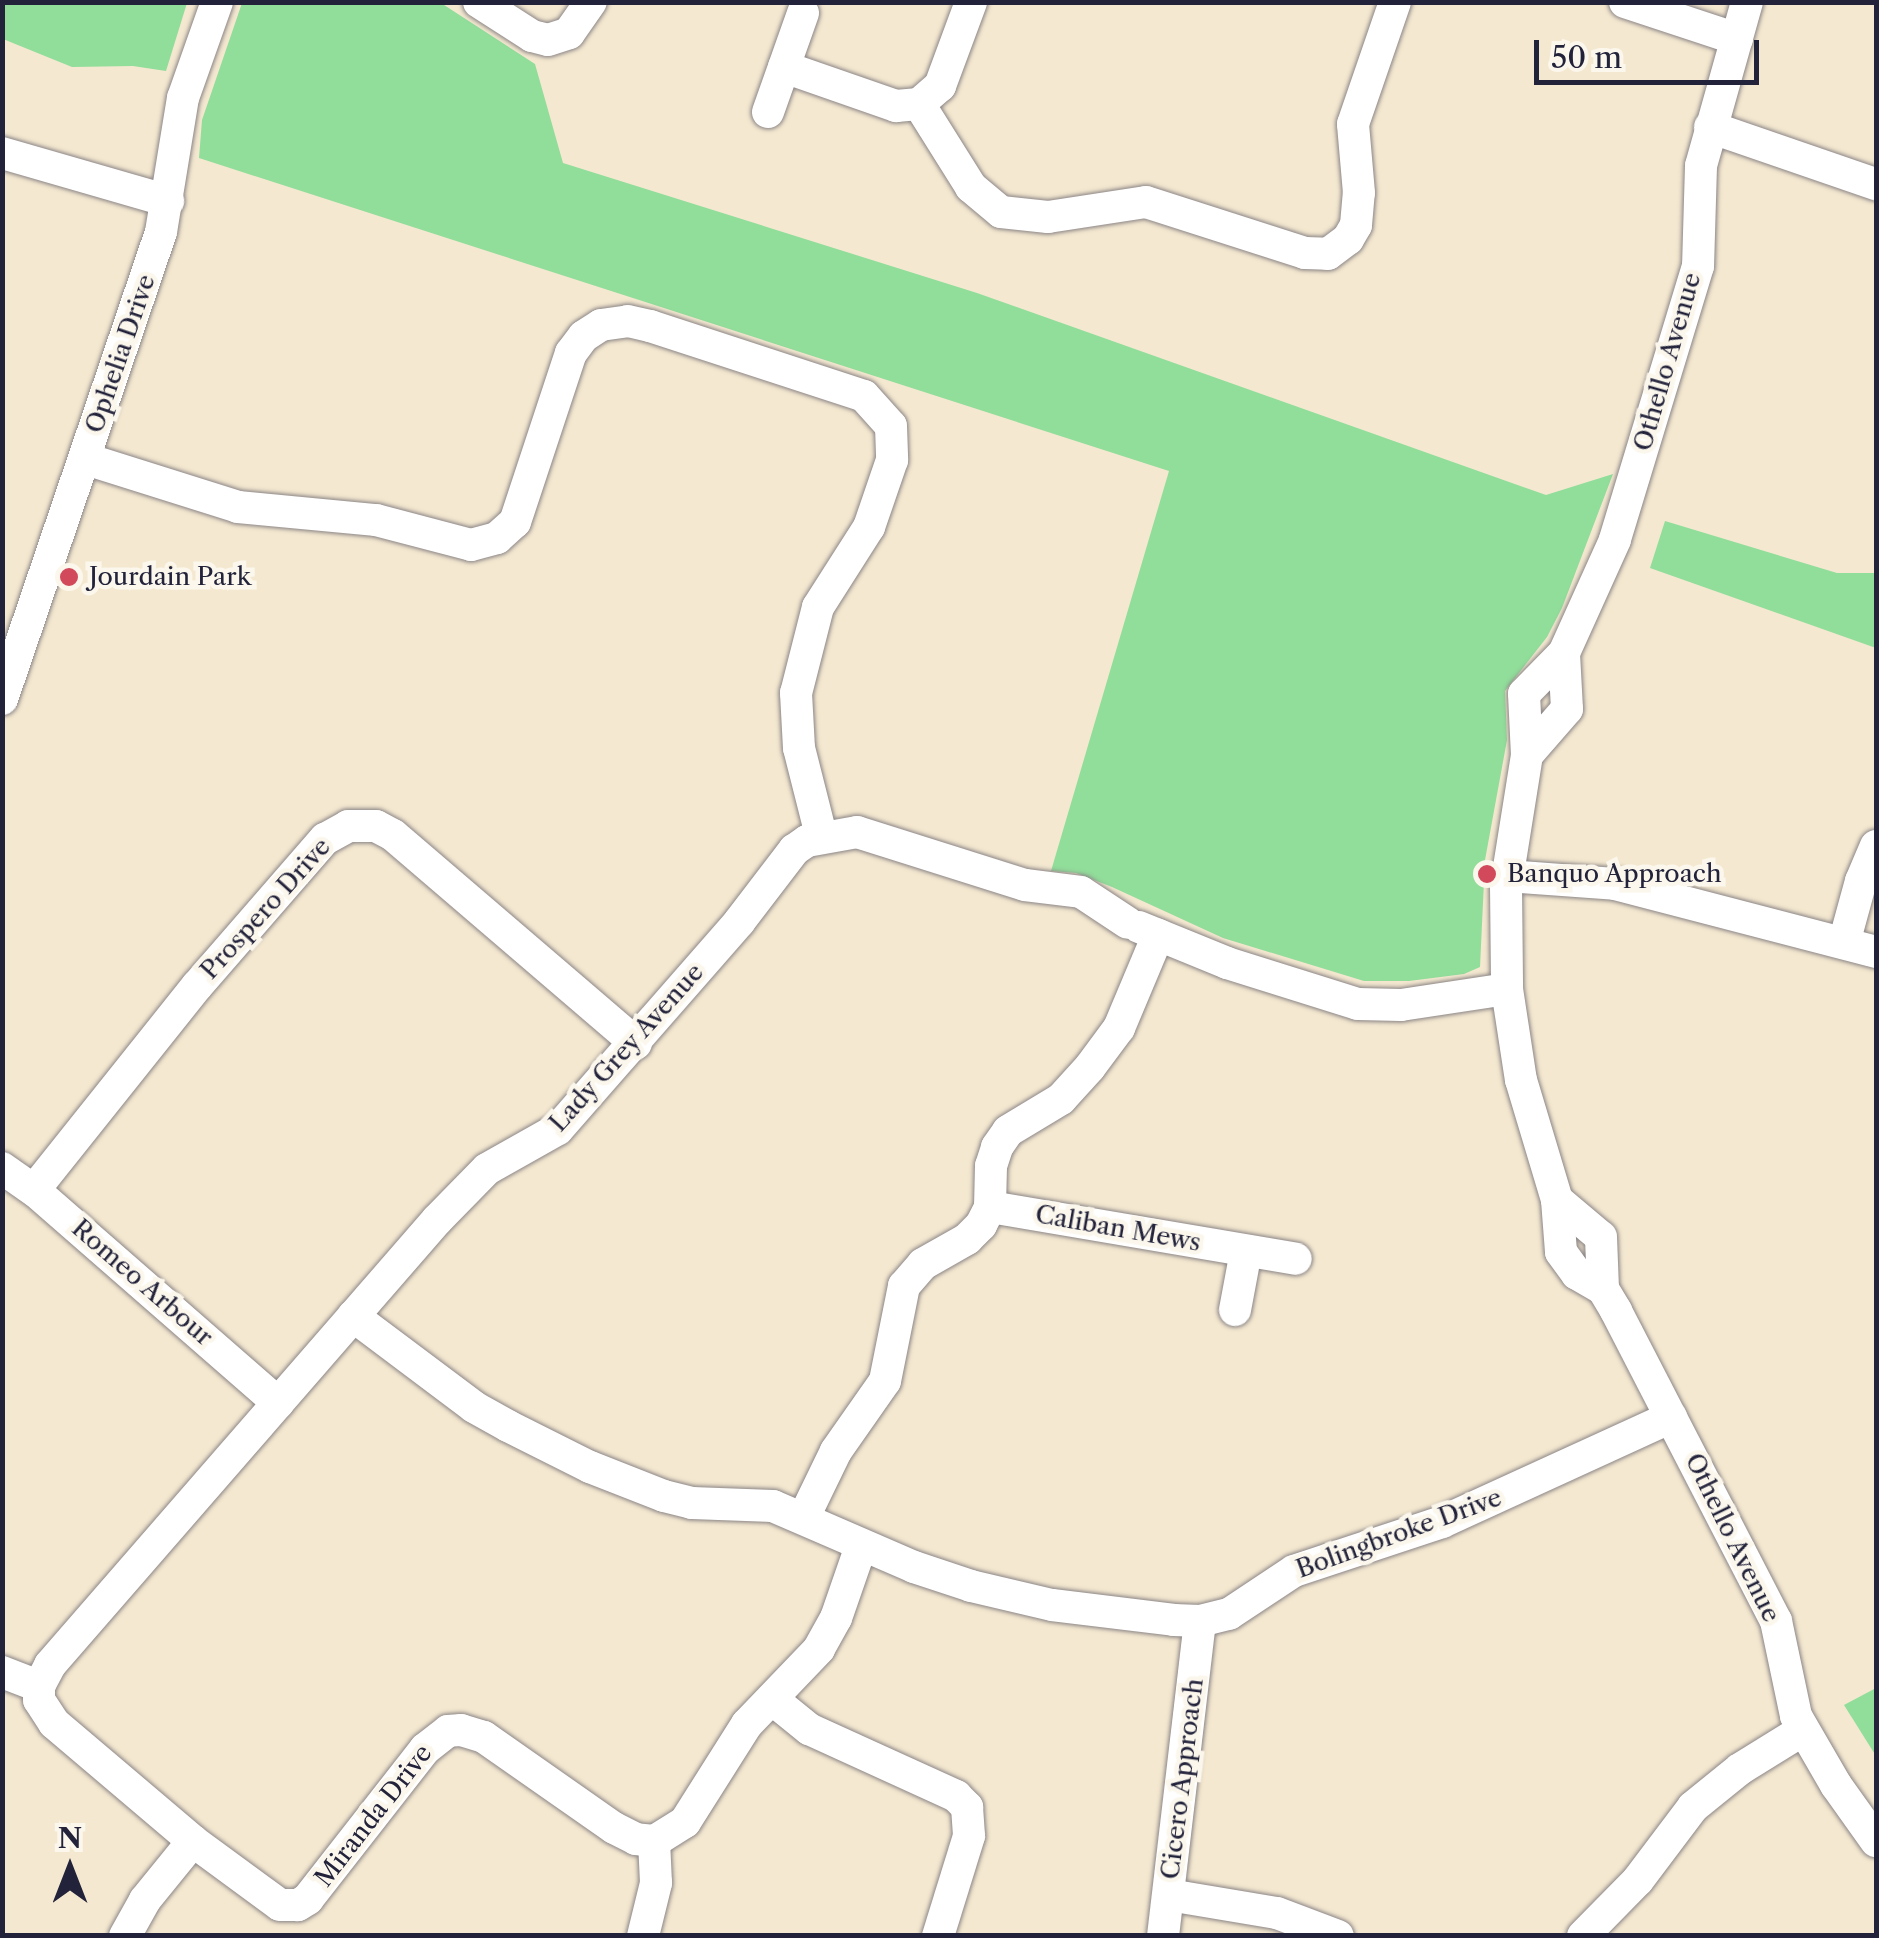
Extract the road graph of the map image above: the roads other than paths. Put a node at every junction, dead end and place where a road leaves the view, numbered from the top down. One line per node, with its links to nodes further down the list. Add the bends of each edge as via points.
1 (217, 2): 16 (street, Ophelia Drive, via 184,98)
2 (479, 2): 3 (street, via 548,40 570,33)
3 (590, 2)
4 (971, 2): 11 (street, via 940,86)
5 (1396, 2): 11 (street, via 1353,124 1356,225 1328,254 1305,253 1146,202 1048,216 1001,212 972,188)
6 (1626, 2): 9 (street)
7 (1747, 2): 9 (street, Othello Avenue)
8 (803, 13): 10 (street)
9 (1737, 39): 13 (street, Othello Avenue)
10 (784, 67): 11 (street, via 896,106); 12 (street)
11 (920, 104)
12 (768, 112)
13 (1710, 127): 15 (street); 22 (street, Othello Avenue, via 1698,203 1698,266 1615,540 1564,654 1524,694 1527,755)
14 (2, 153): 16 (street)
15 (1876, 184)
16 (168, 201): 17 (street, Ophelia Drive)
17 (86, 458): 18 (street, Ophelia Drive); 20 (street, via 238,507 376,520 471,545 497,538 515,522 571,353 602,324 650,326 864,396 891,426 892,460 869,527 818,607 796,693 799,748)
18 (8, 664): 19 (street, Ophelia Drive)
19 (2, 699)
20 (821, 835): 23 (street, via 856,832 1025,885 1081,892); 27 (street, Lady Grey Avenue, via 794,850)
21 (1876, 846): 24 (street)
22 (1506, 876): 24 (street, via 1615,884); 26 (street, Othello Avenue)
23 (1143, 929): 26 (street, via 1358,1004 1402,1005); 30 (street, via 1119,1028 1061,1099 1008,1132 997,1147)
24 (1844, 943): 25 (street)
25 (1876, 952)
26 (1506, 989): 36 (street, Othello Avenue, via 1521,1080 1557,1200 1565,1263 1603,1288)
27 (636, 1043): 29 (street, Prospero Drive, via 393,835 376,826 348,826 326,839 197,986); 34 (street, Lady Grey Avenue, via 558,1130 486,1168)
28 (2, 1168): 29 (street, Romeo Arbour)
29 (34, 1190): 35 (street, Romeo Arbour)
30 (990, 1207): 31 (street, Caliban Mews); 37 (street, via 975,1233 924,1264 904,1286 884,1382 836,1451)
31 (1246, 1251): 32 (street, Caliban Mews); 33 (street)
32 (1296, 1260)
33 (1236, 1310)
34 (353, 1316): 35 (street, Lady Grey Avenue); 37 (street, Bolingbroke Drive, via 474,1406 590,1467 692,1503 773,1506)
35 (278, 1402): 41 (street, via 50,1665)
36 (1671, 1416): 39 (street, Bolingbroke Drive, via 1457,1516 1294,1571 1229,1614); 43 (street, Othello Avenue, via 1776,1621)
37 (804, 1518): 38 (street, Bolingbroke Drive)
38 (860, 1546): 39 (street, Bolingbroke Drive, via 1032,1601); 42 (street, via 828,1634)
39 (1200, 1622): 47 (street, Cicero Approach)
40 (2, 1672): 41 (street)
41 (39, 1686): 44 (street, Miranda Drive, via 39,1700 54,1723)
42 (772, 1699): 45 (street, via 736,1740 685,1822); 50 (street, via 809,1729 956,1796 966,1807 969,1836)
43 (1803, 1730): 46 (street, Othello Avenue); 53 (street, via 1692,1807 1638,1880)
44 (193, 1841): 45 (street, Miranda Drive, via 268,1899 298,1905 425,1749 448,1731 461,1730 484,1738 614,1828); 48 (street)
45 (654, 1841): 49 (street, via 656,1884)
46 (1876, 1842)
47 (1169, 1894): 51 (street, Cicero Approach); 52 (street, via 1277,1912)
48 (124, 1936)
49 (643, 1936)
50 (938, 1936)
51 (1163, 1936)
52 (1338, 1936)
53 (1584, 1936)

